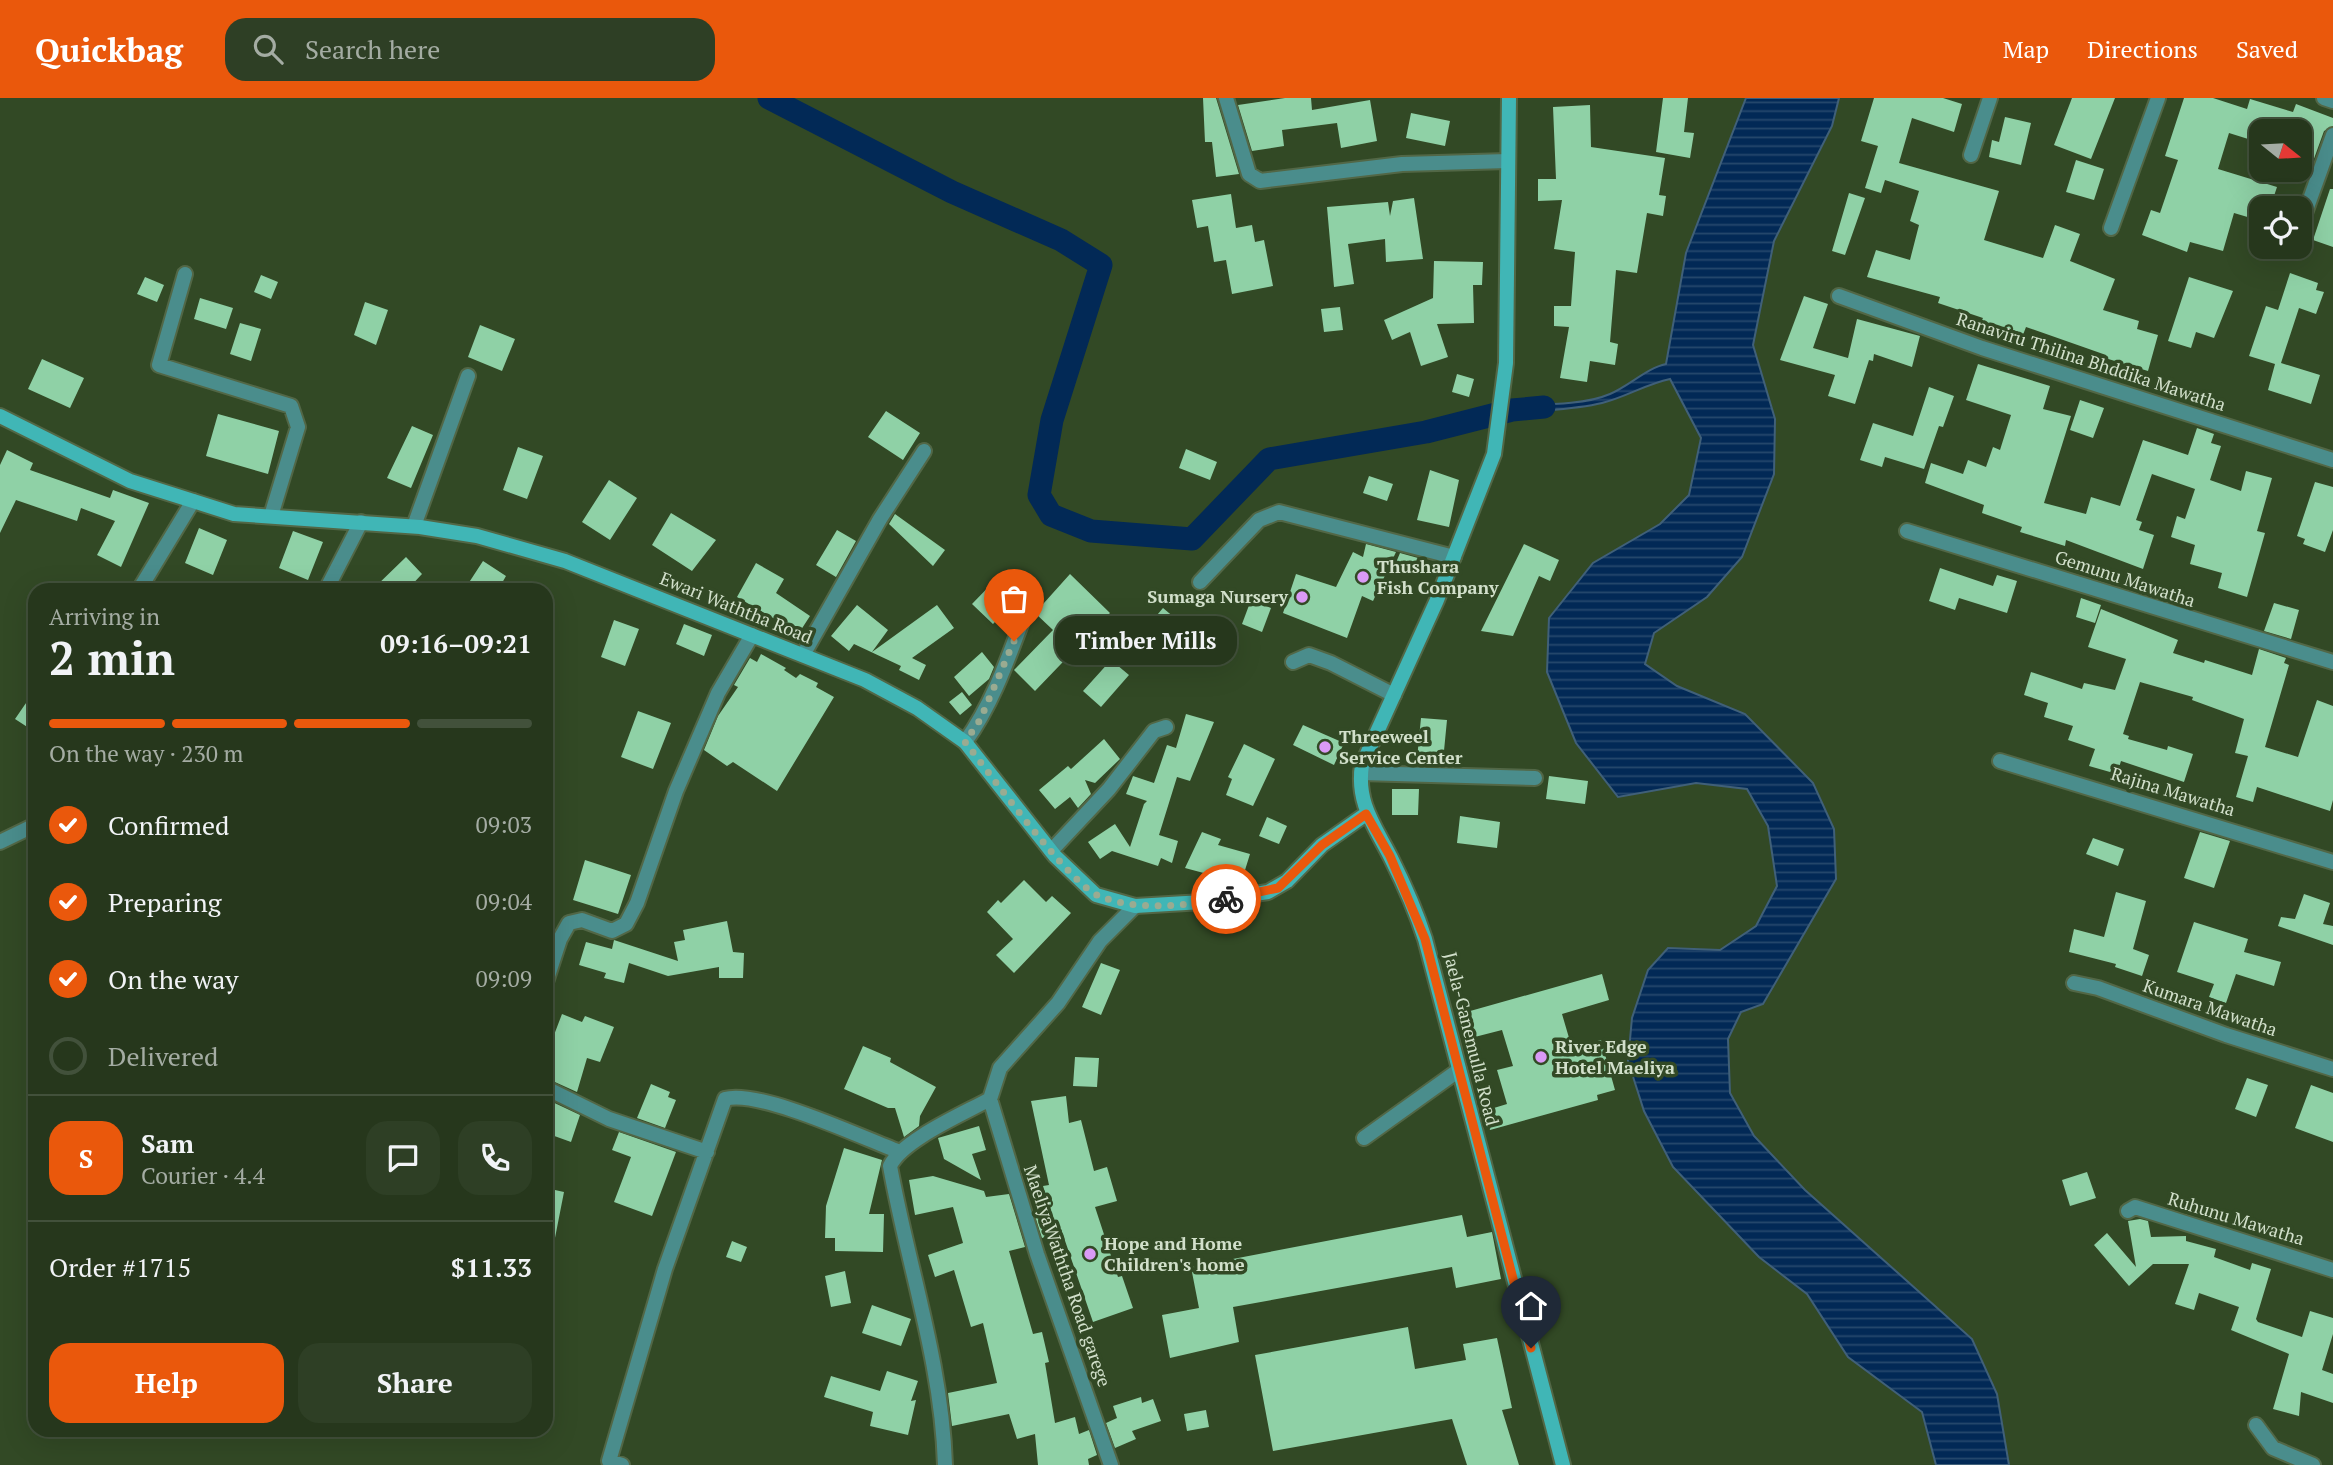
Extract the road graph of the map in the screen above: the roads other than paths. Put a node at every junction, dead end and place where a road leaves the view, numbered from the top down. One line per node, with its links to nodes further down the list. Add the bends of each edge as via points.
1 (1226, 98): 9 (street, via 1249,174 1259,181 1390,164)
2 (1509, 98): 9 (street, Jaela-Ganemulla Road)
3 (1990, 98): 8 (street)
4 (2158, 98): 11 (street)
5 (2323, 98): 6 (street)
6 (2333, 101)
7 (2333, 135): 10 (street)
8 (1971, 155)
9 (1508, 161): 23 (street, Jaela-Ganemulla Road, via 1506,363 1500,419 1494,454)
10 (2311, 196)
11 (2111, 228)
12 (185, 274): 19 (street, via 159,365 291,405 298,428)
13 (1839, 296): 17 (street, Ranaviru Thilina Bhddika Mawatha, via 1982,348)
14 (468, 376): 21 (street)
15 (0, 416): 18 (street, Ewari Waththa Road, via 130,481)
16 (924, 451): 29 (street)
17 (2333, 460)
18 (193, 501): 19 (street, Ewari Waththa Road, via 234,514); 25 (street)
19 (271, 516): 20 (street, Ewari Waththa Road)
20 (361, 522): 21 (street, Ewari Waththa Road); 26 (street)
21 (414, 526): 28 (street, Ewari Waththa Road, via 477,536 565,561)
22 (1907, 531): 31 (street, Gemunu Mawatha)
23 (1454, 557): 24 (street, via 1279,512 1259,520); 32 (street, Jaela-Ganemulla Road)
24 (1199, 582)
25 (143, 583)
26 (330, 583)
27 (1030, 600): 34 (street, via 999,682)
28 (752, 635): 29 (street, Ewari Waththa Road); 44 (street, via 718,693 626,924 612,931 582,920 569,923)
29 (803, 655): 34 (street, Ewari Waththa Road, via 865,680 917,708)
30 (1293, 662): 32 (street, via 1309,655)
31 (2333, 662)
32 (1394, 695): 36 (street, Jaela-Ganemulla Road)
33 (1167, 727): 41 (street, via 1154,731 1109,789)
34 (965, 742): 41 (street, Ewari Waththa Road)
35 (2000, 761): 42 (street, Rajina Mawatha)
36 (1361, 773): 37 (street); 38 (street, Jaela-Ganemulla Road)
37 (1535, 778)
38 (1366, 814): 43 (street, Ewari Waththa Road, via 1322,845 1278,888 1203,902); 47 (street, Jaela-Ganemulla Road, via 1416,912)
39 (28, 828): 40 (street)
40 (0, 842)
41 (1051, 850): 43 (street, Ewari Waththa Road, via 1096,895)
42 (2333, 862)
43 (1135, 906): 49 (street, via 1100,941 1058,1003 1000,1068)
44 (553, 960)
45 (2074, 983): 46 (street, Kumara Mawatha)
46 (2333, 1069)
47 (1459, 1070): 50 (street); 59 (street, Jaela-Ganemulla Road)
48 (553, 1091): 51 (street, via 610,1119)
49 (989, 1099): 52 (street); 58 (street, MaeliyaWaththa Road garege)
50 (1364, 1138)
51 (707, 1152): 52 (street, via 725,1099 738,1095); 56 (street, via 666,1269 609,1461)
52 (900, 1152): 57 (street, via 890,1167 929,1339 944,1428)
53 (2128, 1211): 54 (street, Ruhunu Mawatha, via 2135,1207 2146,1210)
54 (2333, 1269)
55 (2256, 1425): 60 (street, via 2273,1448)
56 (622, 1465)
57 (945, 1465)
58 (1111, 1465)
59 (1563, 1465)
60 (2313, 1465)

